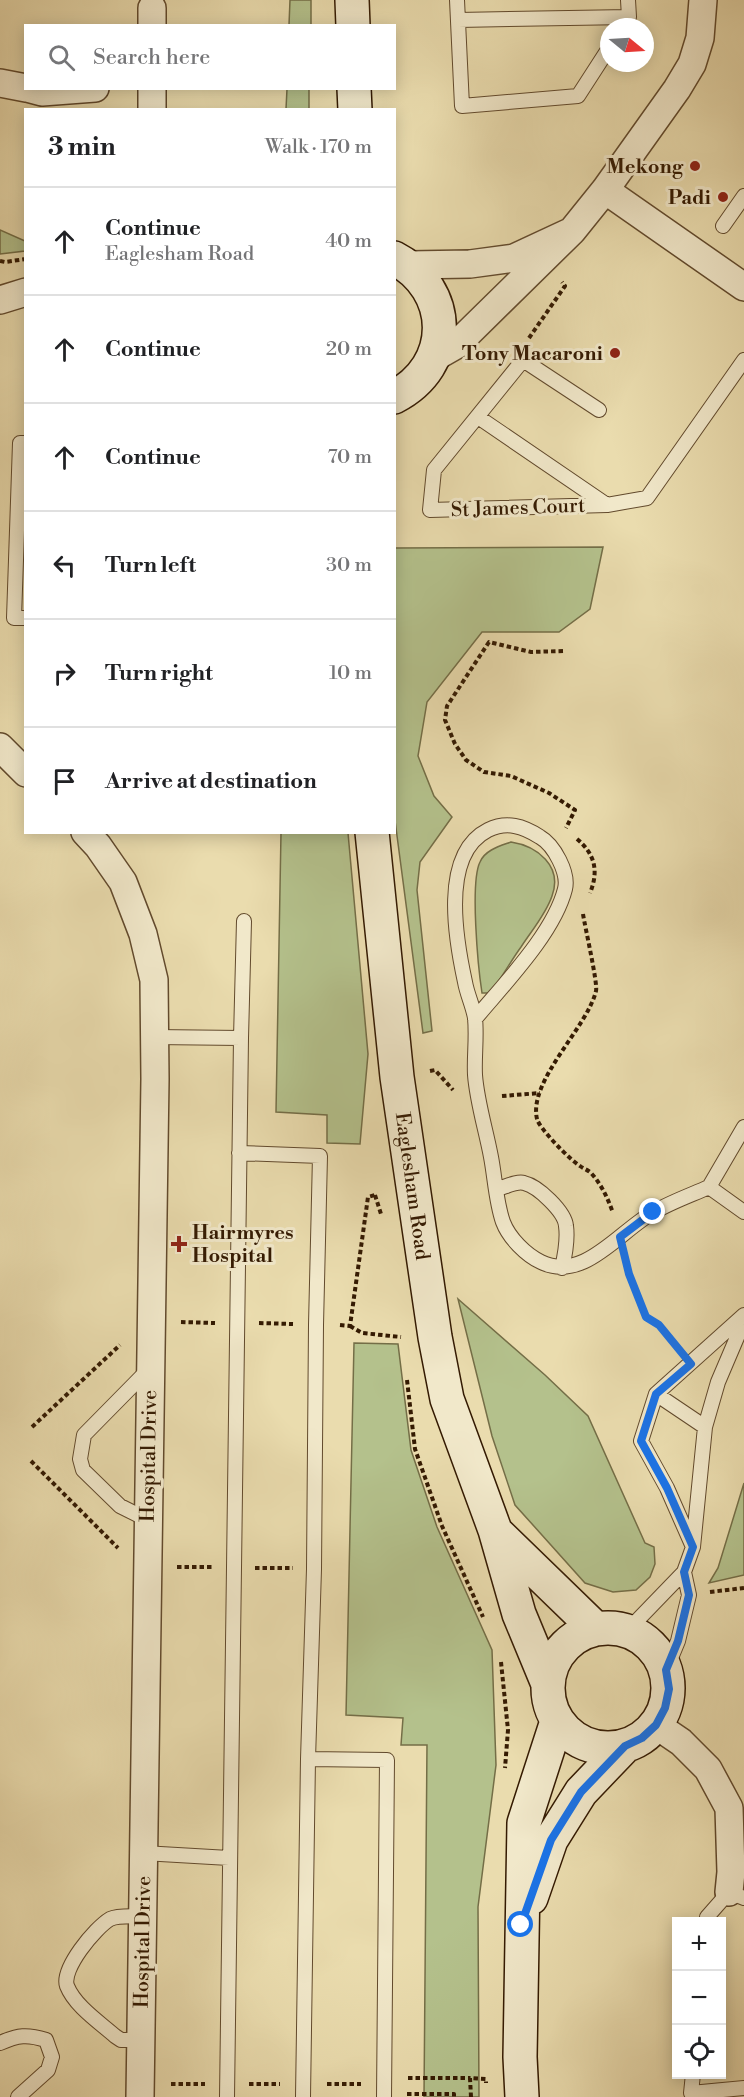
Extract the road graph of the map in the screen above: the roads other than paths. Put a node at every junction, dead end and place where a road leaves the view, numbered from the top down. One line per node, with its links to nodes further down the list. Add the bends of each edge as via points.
1 (352, 0): 8 (main road)
2 (457, 0): 6 (lane)
3 (628, 0): 5 (lane)
4 (703, 0): 18 (street, via 700,38 692,64)
5 (626, 18)
6 (458, 20): 7 (lane); 9 (lane, via 462,106 578,96)
7 (600, 22)
8 (353, 24)
9 (600, 62)
10 (0, 84): 11 (street)
11 (24, 88)
12 (34, 90): 13 (street)
13 (68, 90)
14 (152, 90): 16 (street)
15 (354, 90): 17 (main road)
16 (152, 108)
17 (355, 108)
18 (605, 190): 21 (street); 24 (street)
19 (744, 196): 20 (lane)
20 (723, 226)
21 (572, 231): 22 (street, via 514,258 470,264); 28 (street, via 456,345)
22 (400, 257): 28 (main road, via 428,285 438,309 440,336)
23 (0, 285): 25 (street)
24 (744, 287)
25 (24, 291)
26 (24, 292): 27 (street)
27 (0, 300)
28 (435, 357): 30 (main road, via 423,375)
29 (744, 360): 35 (lane, St James Court, via 647,498)
30 (401, 394): 32 (main road)
31 (599, 410): 33 (lane, St James Court, via 523,360)
32 (396, 415)
33 (477, 417): 35 (lane, St James Court); 35 (lane, St James Court, via 434,470 430,510)
34 (24, 443): 36 (lane, via 20,443 14,618)
35 (608, 505)
36 (24, 618)
37 (0, 747): 38 (street)
38 (24, 771)
39 (87, 834): 43 (street, Hospital Drive, via 123,882 143,934 154,980)
40 (372, 834): 57 (main road, Eaglesham Road, via 397,1077 435,1337 447,1399)
41 (244, 921): 44 (lane)
42 (475, 1019): 42 (lane, via 459,955 454,892 460,863 470,845 487,831 504,825 523,827 546,840 559,856 566,887 537,942); 48 (lane, via 475,1076)
43 (154, 1037): 44 (lane); 53 (street, Hospital Drive)
44 (241, 1038): 46 (lane)
45 (744, 1126): 47 (lane)
46 (239, 1153): 67 (lane, via 320,1156); 69 (lane)
47 (710, 1187): 49 (lane); 50 (lane, via 653,1212 588,1260)
48 (497, 1189): 50 (lane, via 503,1223 518,1245 540,1262); 50 (lane, via 522,1182 550,1201 566,1223)
49 (744, 1212)
50 (562, 1268)
51 (744, 1315): 54 (lane)
52 (744, 1321): 55 (lane, via 718,1382)
53 (150, 1368): 56 (street, Hospital Drive); 56 (lane, via 84,1435 80,1459 83,1470 120,1506)
54 (656, 1394): 55 (lane); 58 (lane, via 641,1441)
55 (705, 1426): 58 (lane)
56 (148, 1520): 68 (street, Hospital Drive)
57 (495, 1530): 60 (main road, Eaglesham Road); 63 (main road, Eaglesham Road, via 519,1614)
58 (693, 1547): 59 (lane)
59 (684, 1572): 61 (lane); 62 (lane, via 689,1595)
60 (596, 1629): 61 (main road); 63 (main road, via 576,1636 562,1648 552,1665)
61 (628, 1630): 62 (main road, via 645,1639)
62 (666, 1670): 65 (main road, via 669,1689)
63 (548, 1684): 64 (main road)
64 (557, 1721): 66 (main road, via 570,1735 587,1744); 73 (main road, via 524,1822)
65 (656, 1725): 66 (main road); 70 (street, via 681,1742 708,1769 729,1808 731,1872)
66 (625, 1746): 73 (main road, via 581,1792 551,1840)
67 (308, 1759): 81 (lane); 82 (lane, via 387,1760)
68 (143, 1853): 69 (lane); 71 (street, Hospital Drive)
69 (229, 1858): 80 (lane)
70 (736, 1895): 72 (lane)
71 (142, 1916): 74 (street, Hospital Drive); 74 (lane, via 107,1921 69,1966 66,1983 72,1996 115,2036 121,2040)
72 (707, 1917)
73 (521, 1925): 83 (main road)
74 (141, 2040): 79 (street, Hospital Drive)
75 (0, 2043): 78 (lane, via 30,2035 46,2040 52,2057 48,2070)
76 (692, 2079): 77 (lane, via 691,2093)
77 (744, 2088)
78 (18, 2097)
79 (140, 2097)
80 (227, 2097)
81 (303, 2097)
82 (384, 2097)
83 (522, 2097)

